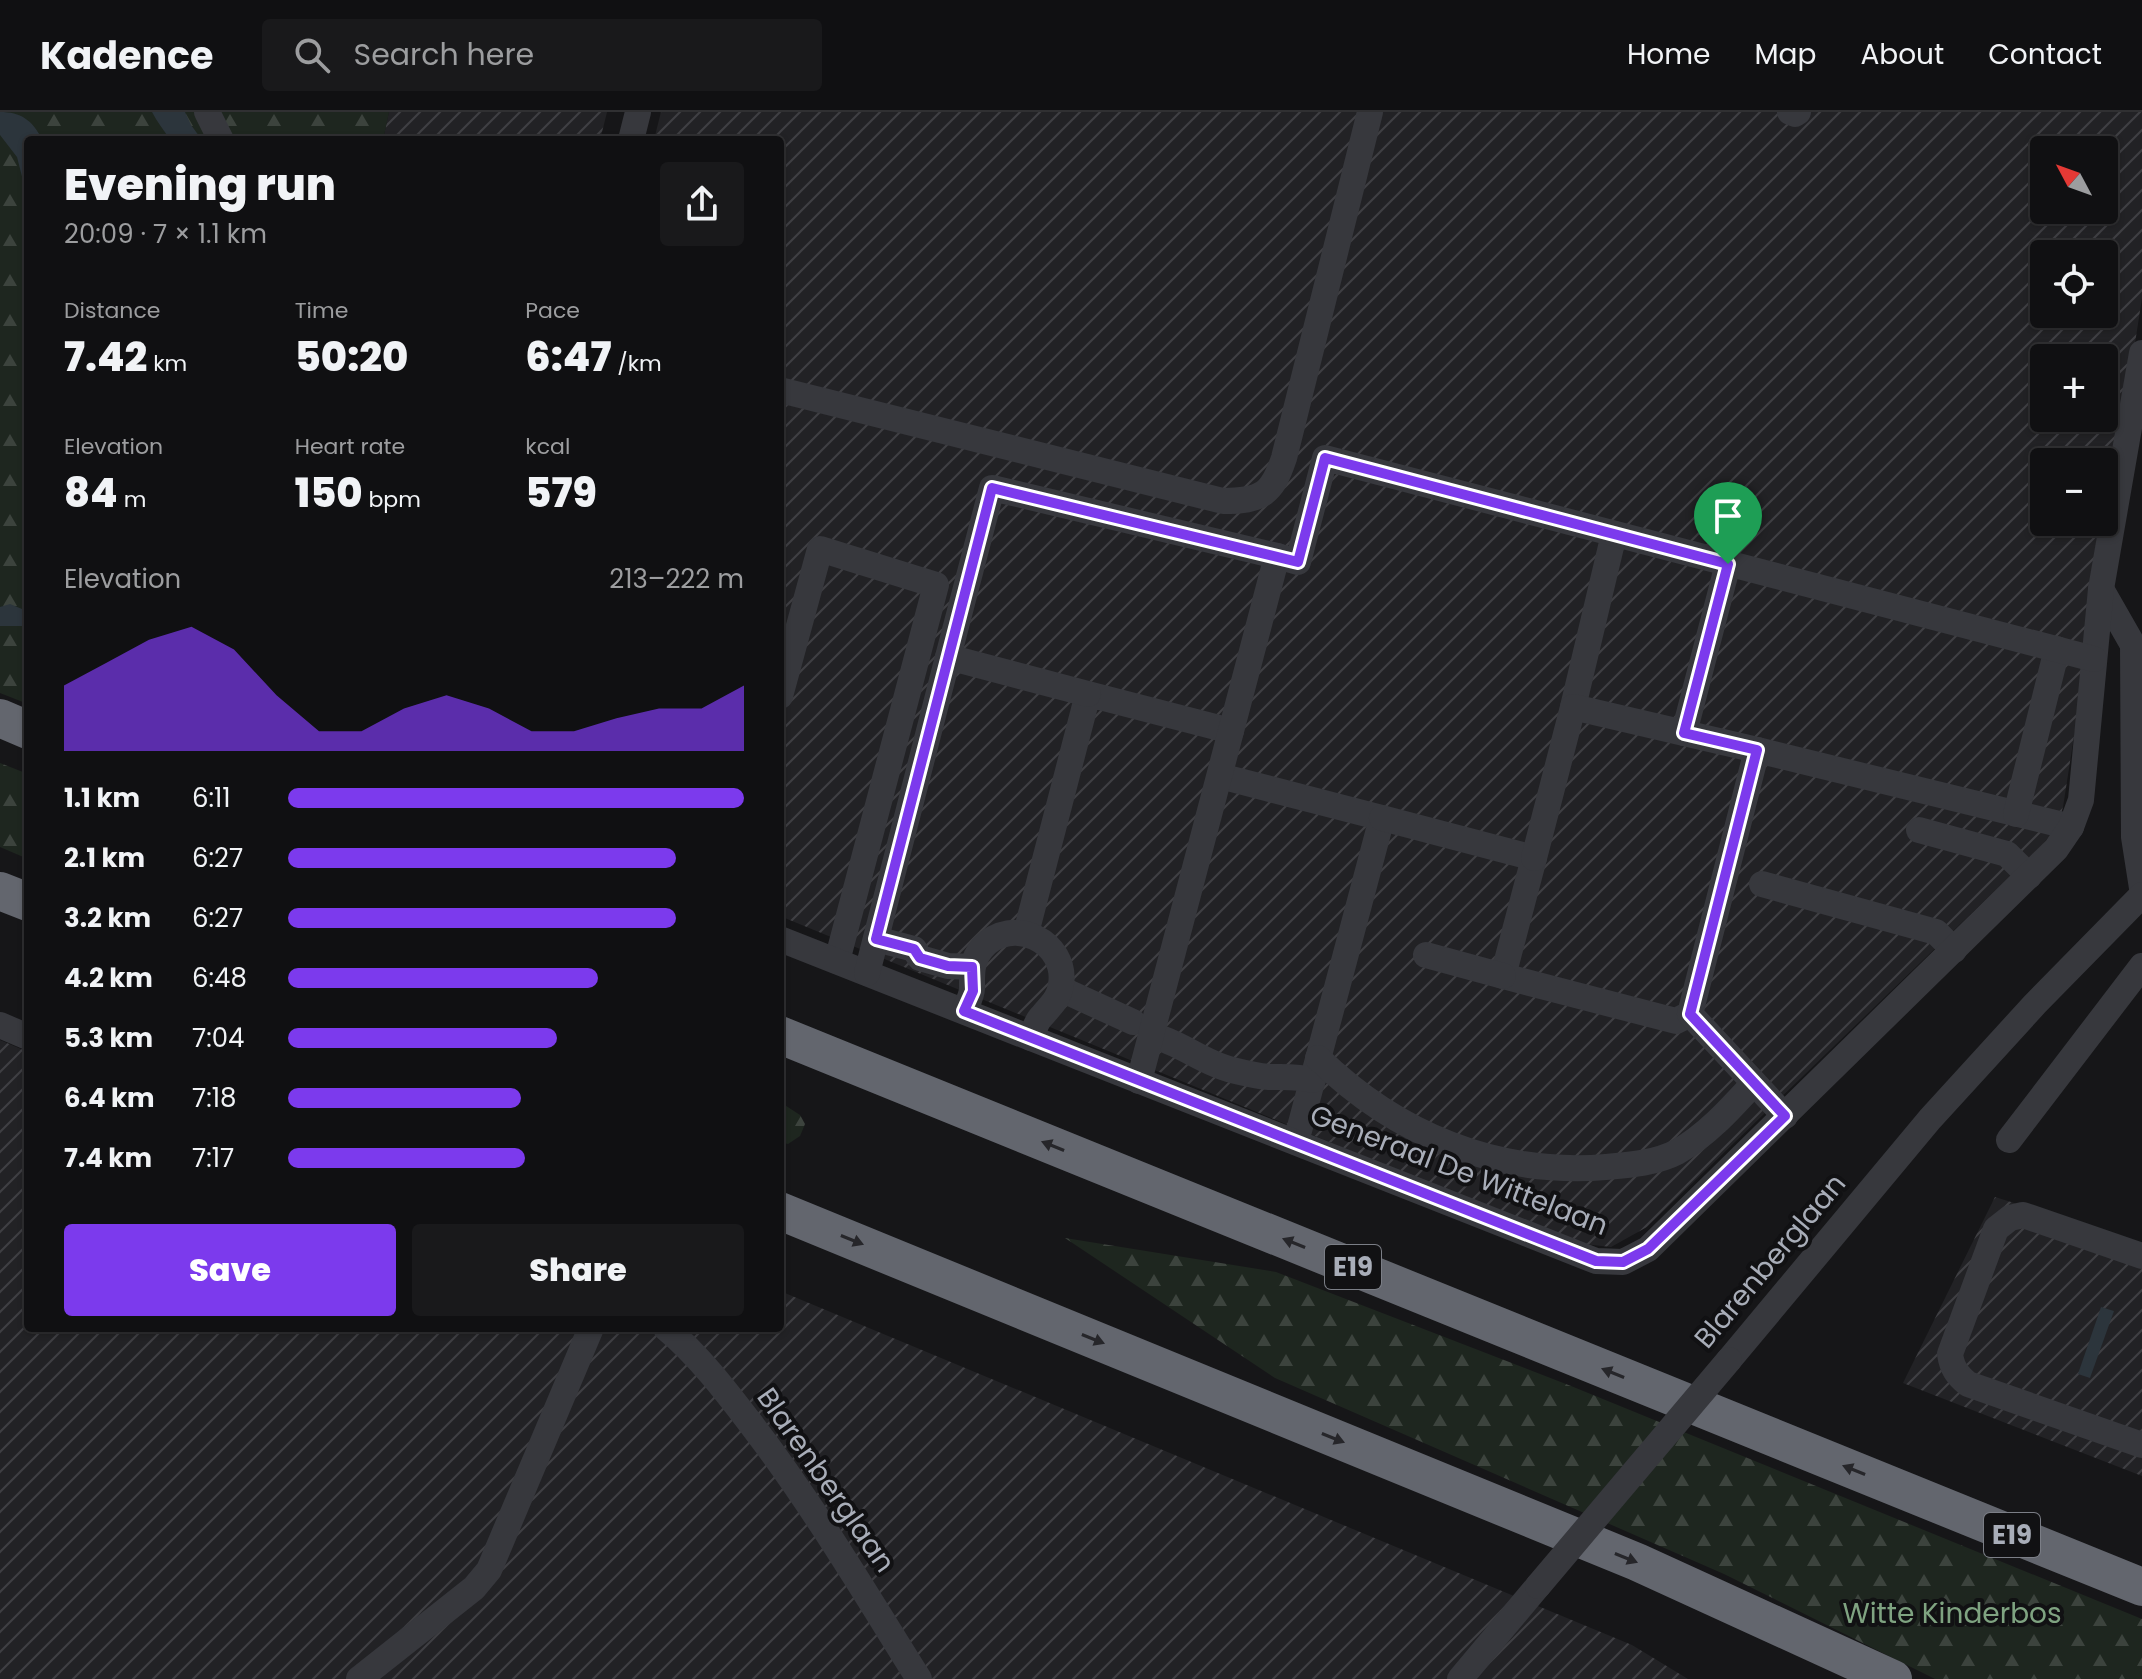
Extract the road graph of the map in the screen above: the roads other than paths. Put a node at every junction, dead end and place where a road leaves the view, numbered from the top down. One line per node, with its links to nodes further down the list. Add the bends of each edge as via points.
1 (207, 112): 6 (street)
2 (638, 112): 7 (street)
3 (1370, 112): 9 (street, via 1284,458 1276,482 1263,495 1223,501)
4 (1790, 112): 5 (street)
5 (1798, 112)
6 (219, 136)
7 (632, 136)
8 (2142, 353): 13 (street, Generaal De Wittelaan)
9 (784, 391)
10 (1614, 534): 11 (street, via 1325,458 1298,562); 12 (street); 19 (street)
11 (1277, 556): 15 (street, via 992,488); 22 (street)
12 (1728, 564): 14 (street); 23 (street)
13 (2101, 589): 16 (street, Generaal De Wittelaan); 33 (street, via 2133,645 2134,837)
14 (2057, 649): 16 (street); 26 (street)
15 (948, 657): 18 (street); 38 (street)
16 (2094, 659): 28 (street, Generaal De Wittelaan, via 2081,800)
17 (784, 681): 42 (street, via 820,549 936,585)
18 (1088, 694): 22 (street); 37 (street)
19 (1573, 707): 23 (street); 30 (street)
20 (0, 718): 21 (highway)
21 (24, 728)
22 (1231, 731): 25 (street)
23 (1684, 733): 24 (street)
24 (1757, 750): 26 (street); 49 (street)
25 (1220, 776): 27 (street); 51 (street)
26 (2016, 814): 28 (street)
27 (1382, 818): 30 (street); 55 (street)
28 (2071, 827): 31 (street, Generaal De Wittelaan)
29 (1919, 830): 31 (street, via 2007,854)
30 (1534, 858): 46 (street)
31 (2029, 876): 40 (street, Generaal De Wittelaan)
32 (1762, 884): 40 (street, via 1936,932)
33 (2142, 888)
34 (0, 891): 36 (highway)
35 (2142, 895): 69 (street, Blarenberglaan, bridge, via 1930,1119)
36 (24, 900)
37 (1026, 933): 44 (street, via 992,939); 47 (street, via 1055,954)
38 (876, 939): 44 (street, via 914,949 920,958); 45 (street)
39 (784, 941): 42 (street, Generaal De Wittelaan)
40 (1954, 950): 58 (street, Generaal De Wittelaan)
41 (1426, 955): 46 (street)
42 (837, 961): 45 (street, Generaal De Wittelaan)
43 (2142, 966): 59 (street)
44 (972, 967): 48 (street, via 973,991)
45 (867, 973): 48 (street, Generaal De Wittelaan)
46 (1503, 976): 49 (street, via 1676,1021)
47 (1061, 989): 51 (street); 54 (street, via 1039,1017)
48 (964, 1011): 54 (street, Generaal De Wittelaan)
49 (1690, 1014): 57 (street)
50 (0, 1025): 52 (street)
51 (1142, 1028): 55 (street, via 1229,1070 1266,1077 1300,1076); 56 (street)
52 (24, 1035)
53 (784, 1037): 66 (highway, E19, one-way to 53)
54 (1031, 1038): 56 (street, Generaal De Wittelaan)
55 (1316, 1069): 57 (street, via 1445,1144 1504,1161 1561,1168 1618,1166 1674,1153 1698,1139); 60 (street)
56 (1139, 1081): 60 (street, Generaal De Wittelaan)
57 (1754, 1083): 58 (street)
58 (1785, 1116): 60 (street, Generaal De Wittelaan, via 1648,1249 1623,1262 1596,1261)
59 (2009, 1140)
60 (1296, 1142)
61 (784, 1213): 70 (highway, one-way to 70, via 1637,1562)
62 (2142, 1256): 65 (street, via 2023,1215 2010,1218 1996,1229 1950,1354 1958,1376 1968,1384)
63 (589, 1332): 67 (street, via 489,1570 474,1588)
64 (670, 1332): 68 (street, Blarenberglaan, via 712,1373 767,1445)
65 (2142, 1445)
66 (2142, 1587)
67 (359, 1679)
68 (919, 1679)
69 (1460, 1679)
70 (1893, 1679)

